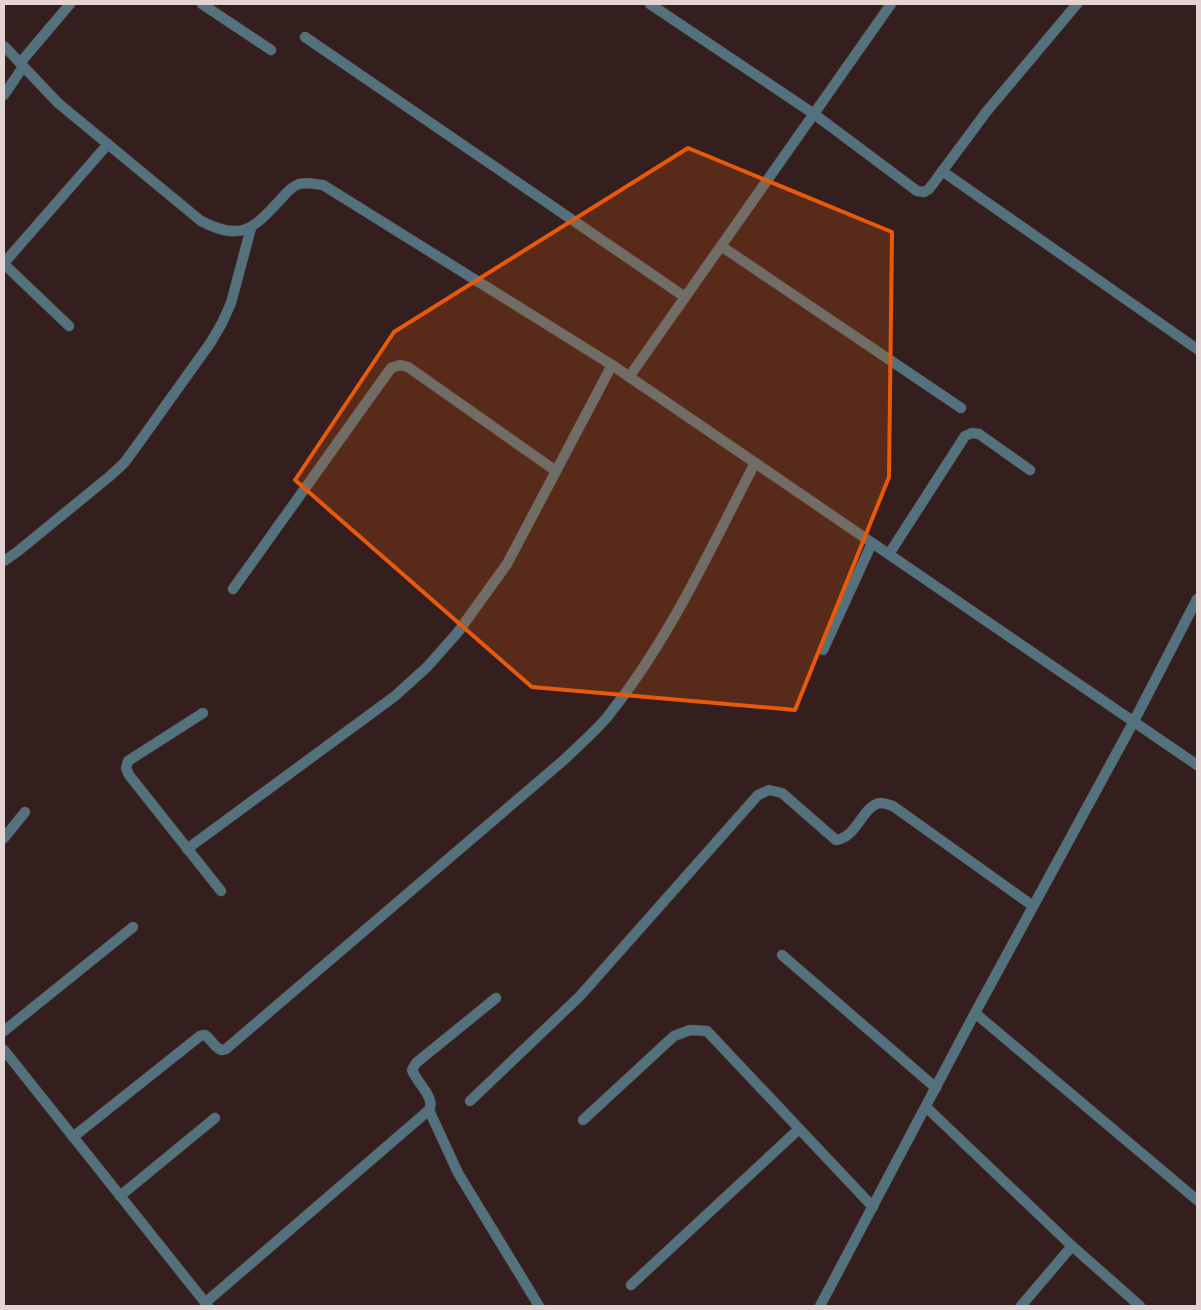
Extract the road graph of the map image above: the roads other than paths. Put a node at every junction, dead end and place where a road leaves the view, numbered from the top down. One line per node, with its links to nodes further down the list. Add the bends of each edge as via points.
1 (70, 4): 9 (street)
2 (202, 4): 8 (street)
3 (650, 4): 11 (street)
4 (1077, 4): 13 (street, via 987,111)
5 (886, 5): 11 (street)
6 (305, 37): 17 (street)
7 (4, 46): 9 (street)
8 (271, 50)
9 (21, 65): 10 (street); 12 (street, via 58,104)
10 (4, 95)
11 (814, 114): 13 (street, via 917,191 929,189); 15 (street)
12 (108, 144): 14 (street, via 201,221 225,232); 16 (street)
13 (942, 171): 19 (street)
14 (251, 228): 20 (street, via 297,184 323,185); 28 (street, via 222,323 133,451 110,476)
15 (721, 246): 17 (street); 22 (street)
16 (4, 264): 18 (street)
17 (685, 297): 21 (street)
18 (68, 326)
19 (1197, 349)
20 (612, 365): 21 (street); 25 (street)
21 (629, 377): 23 (street)
22 (961, 408)
23 (755, 463): 26 (street); 53 (street, via 680,608 649,660 600,724 558,765 226,1049 221,1050 208,1037 200,1036)
24 (1030, 470): 27 (street, via 979,434 965,436)
25 (556, 471): 29 (street, via 408,367 391,368); 37 (street, via 507,564 458,632 426,667 395,696)
26 (872, 542): 27 (street); 31 (street)
27 (889, 554): 33 (street)
28 (4, 561)
29 (233, 589)
30 (1197, 599): 33 (street)
31 (823, 650)
32 (204, 713): 37 (street, via 128,761 126,768)
33 (1134, 721): 34 (street); 39 (street)
34 (1197, 765)
35 (25, 812): 36 (street)
36 (4, 838)
37 (187, 849): 38 (street)
38 (221, 891)
39 (1033, 906): 43 (street); 47 (street, via 893,806 880,803 873,806 851,832 836,840 782,793 769,790 758,795 580,996)
40 (133, 927): 44 (street)
41 (782, 955): 46 (street)
42 (496, 998): 49 (street, via 416,1063 412,1070 431,1100)
43 (975, 1013): 46 (street); 55 (street)
44 (4, 1031)
45 (4, 1050): 53 (street)
46 (936, 1088): 48 (street)
47 (470, 1101)
48 (926, 1107): 56 (street); 57 (street)
49 (429, 1110): 59 (street); 60 (street, via 458,1172)
50 (215, 1118): 54 (street)
51 (583, 1120): 52 (street, via 674,1036 690,1030 707,1032)
52 (799, 1129): 56 (street); 58 (street)
53 (72, 1137): 54 (street)
54 (120, 1196): 59 (street)
55 (1197, 1200)
56 (873, 1207): 61 (street)
57 (1072, 1246): 62 (street); 63 (street)
58 (631, 1285)
59 (207, 1305)
60 (539, 1306)
61 (820, 1306)
62 (1022, 1306)
63 (1140, 1306)

